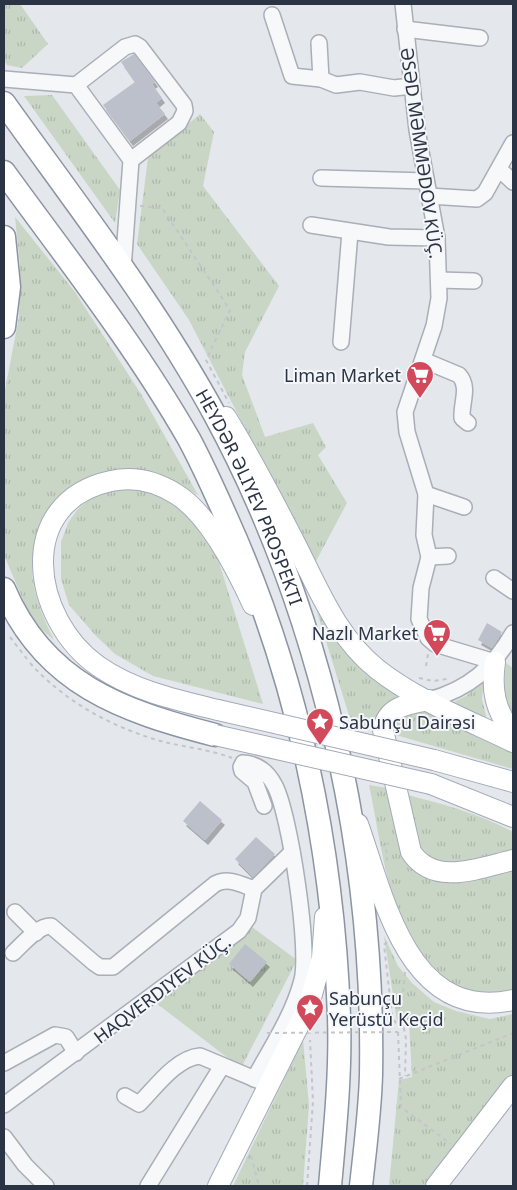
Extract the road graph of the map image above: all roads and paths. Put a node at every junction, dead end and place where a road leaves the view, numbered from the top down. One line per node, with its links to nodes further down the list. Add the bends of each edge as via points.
1 (403, 4): 3 (street, ƏSƏD MƏMMƏDOV KÜÇ.)
2 (272, 15): 7 (street, via 292,76)
3 (405, 29): 4 (street); 9 (street, ƏSƏD MƏMMƏDOV KÜÇ.)
4 (480, 38)
5 (318, 44): 7 (street)
6 (4, 79): 8 (street)
7 (321, 79): 9 (street, via 336,85 360,82 394,88)
8 (76, 85): 12 (street); 12 (street, via 125,47 135,44 184,105 186,111 179,122)
9 (412, 86): 17 (street, ƏSƏD MƏMMƏDOV KÜÇ.)
10 (4, 103): 23 (highway, HEYDƏR ƏLIYEV PROSPEKTI)
11 (513, 143): 13 (street)
12 (131, 160): 18 (street)
13 (499, 169): 16 (street); 17 (street, via 485,193 477,199)
14 (4, 172): 41 (highway, HEYDƏR ƏLIYEV PROSPEKTI, via 134,348 190,442 245,559)
15 (322, 178): 17 (street)
16 (513, 182)
17 (428, 189): 22 (street, ƏSƏD MƏMMƏDOV KÜÇ.)
18 (128, 205): 23 (street); 30 (path, via 162,208 230,310 206,360)
19 (311, 225): 20 (street)
20 (350, 232): 22 (street); 28 (street)
21 (4, 237): 27 (highway, via 9,288)
22 (437, 238): 24 (street, ƏSƏD MƏMMƏDOV KÜÇ.)
23 (123, 269): 26 (highway, HEYDƏR ƏLIYEV PROSPEKTI)
24 (439, 280): 25 (street); 29 (street, ƏSƏD MƏMMƏDOV KÜÇ., via 438,313)
25 (474, 281)
26 (162, 325): 44 (main road, via 242,443 326,606 344,634 376,668); 48 (highway, HEYDƏR ƏLIYEV PROSPEKTI, via 215,417 275,547 313,656)
27 (4, 327)
28 (341, 342)
29 (423, 360): 31 (street, via 463,379 462,418); 32 (street, ƏSƏD MƏMMƏDOV KÜÇ., via 405,412 407,432)
30 (230, 404)
31 (468, 423)
32 (426, 494): 33 (street); 35 (street, ƏSƏD MƏMMƏDOV KÜÇ., via 424,535)
33 (464, 507)
34 (448, 556): 35 (street)
35 (429, 557): 40 (street, ƏSƏD MƏMMƏDOV KÜÇ., via 418,609 422,628 435,644)
36 (494, 578): 38 (street)
37 (4, 589): 46 (highway, via 42,649 74,678 126,709)
38 (513, 590)
39 (513, 633): 40 (street)
40 (495, 662): 44 (street, via 461,689); 45 (main road, via 494,695 499,714)
41 (282, 666): 49 (main road, bridge, via 224,551 189,504 166,488 135,479 102,483 74,498 62,510 52,526 42,567 44,587 63,630 81,652 121,680 148,692); 56 (highway, HEYDƏR ƏLIYEV PROSPEKTI, via 294,703 310,778)
42 (417, 678): 43 (path, via 433,681)
43 (450, 678)
44 (429, 700): 47 (main road); 55 (main road, via 393,711 387,716 383,730 411,852 418,863 437,872 462,871)
45 (513, 733)
46 (215, 735): 50 (main road, bridge)
47 (513, 742)
48 (344, 782): 62 (main road, via 394,924 410,957 423,974 438,987 469,1000 486,1003); 73 (highway, HEYDƏR ƏLIYEV PROSPEKTI, via 366,936)
49 (513, 782)
50 (431, 784): 52 (main road); 53 (main road)
51 (264, 806): 54 (street, via 255,782 242,772 243,763 266,772 276,786)
52 (513, 807)
53 (513, 817)
54 (292, 852): 57 (street); 71 (street, via 304,948 302,978)
55 (513, 860)
56 (326, 878): 71 (main road, via 319,975 302,1023); 84 (highway, HEYDƏR ƏLIYEV PROSPEKTI, via 339,1016)
57 (254, 889): 59 (street, via 228,880 214,884 113,967 100,967 51,926); 66 (street, HAQVERDIYEV KÜÇ., via 248,918 239,931)
58 (15, 912): 59 (street)
59 (36, 933): 60 (street)
60 (14, 953)
61 (403, 968): 69 (path, via 401,1014 406,1039)
62 (513, 1000)
63 (310, 1032): 64 (path, bridge); 70 (path, bridge, via 398,1032); 83 (path, via 313,1101)
64 (267, 1033)
65 (513, 1033): 69 (path)
66 (76, 1053): 67 (street, via 66,1037 55,1035); 75 (street, HAQVERDIYEV KÜÇ.)
67 (4, 1063)
68 (222, 1066): 71 (street); 74 (street, via 196,1056 179,1065 139,1104); 80 (street)
69 (406, 1076): 70 (path)
70 (399, 1079): 77 (path, via 401,1107)
71 (261, 1082): 81 (main road)
72 (513, 1086): 77 (main road)
73 (370, 1091): 85 (highway, HEYDƏR ƏLIYEV PROSPEKTI); 86 (main road)
74 (125, 1096)
75 (4, 1106)
76 (4, 1137): 79 (street)
77 (462, 1153): 87 (main road)
78 (251, 1156): 82 (path)
79 (37, 1184)
80 (148, 1186)
81 (218, 1186)
82 (259, 1186)
83 (306, 1186)
84 (330, 1186)
85 (361, 1186)
86 (367, 1186)
87 (436, 1186)

